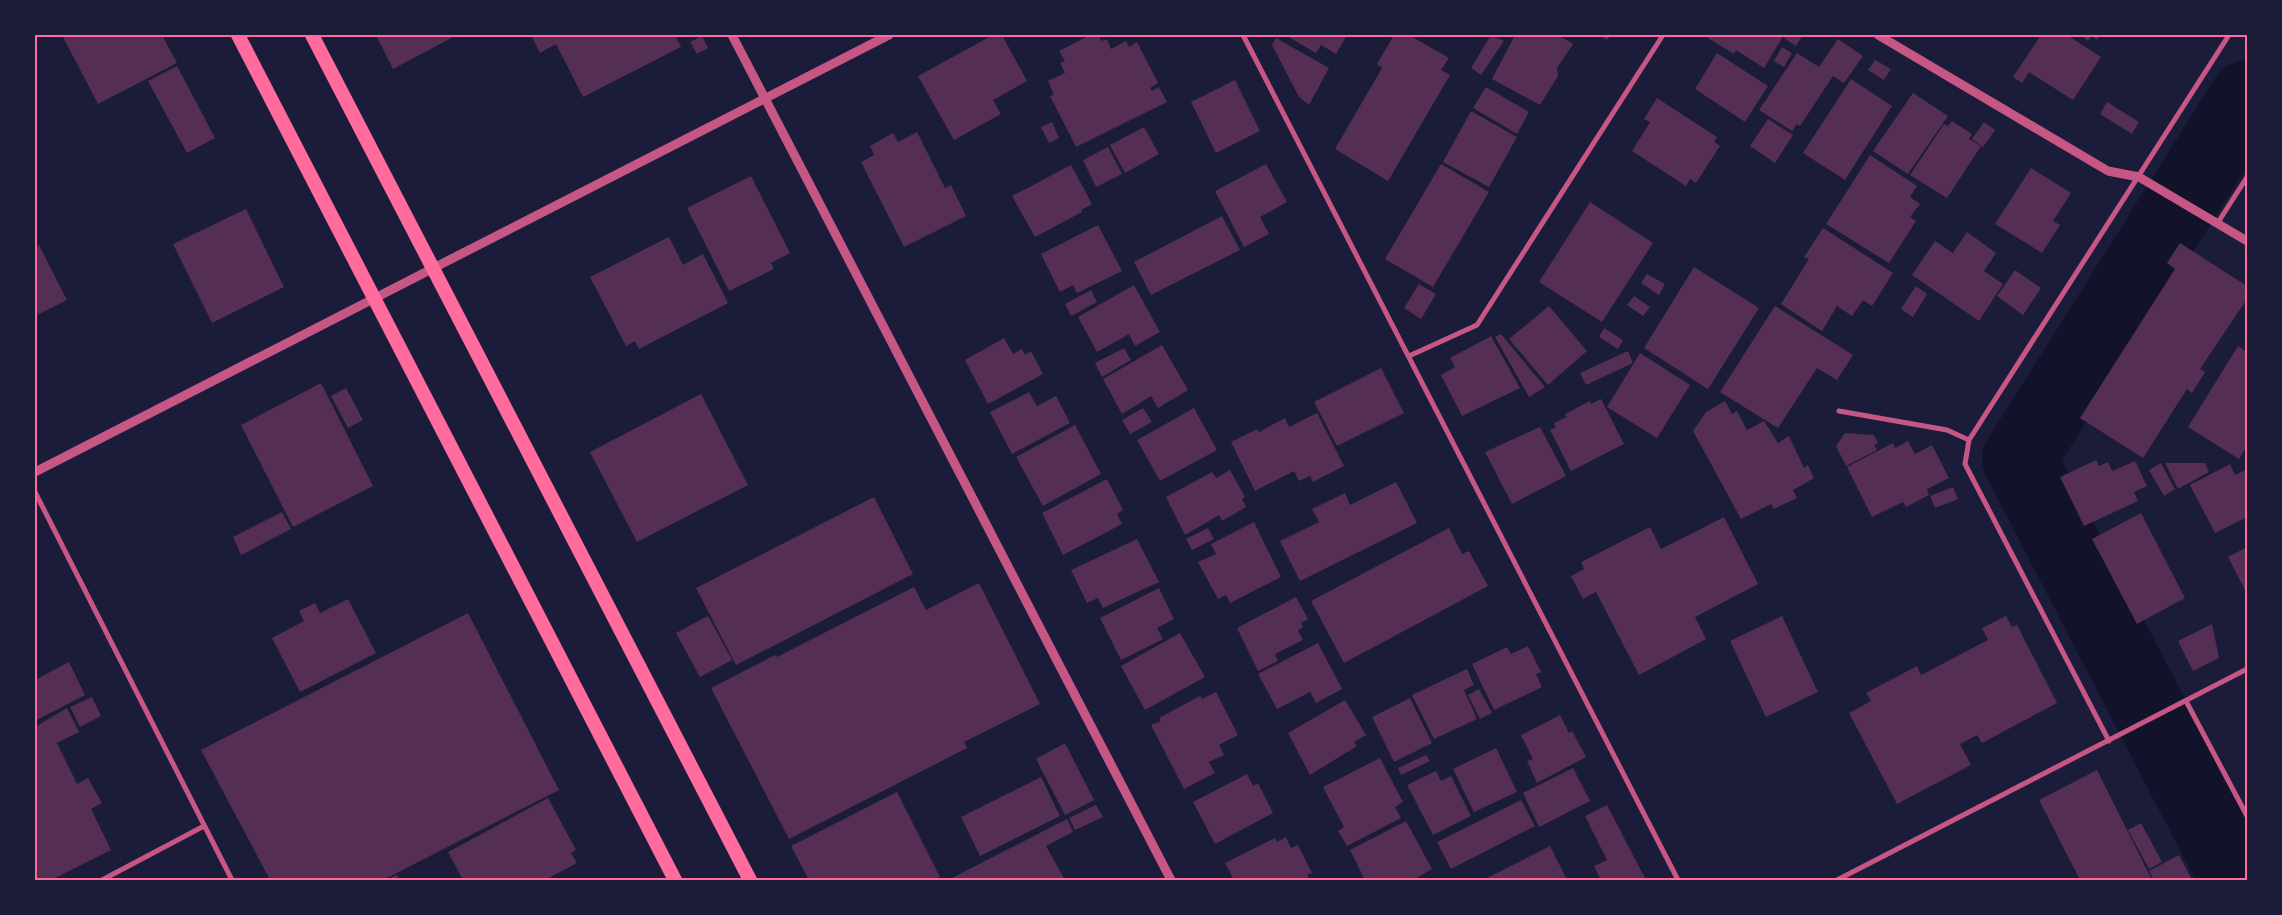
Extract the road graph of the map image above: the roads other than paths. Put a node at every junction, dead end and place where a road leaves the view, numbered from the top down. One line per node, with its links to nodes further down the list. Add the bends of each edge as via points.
1 (238, 35): 15 (highway)
2 (312, 35): 14 (highway)
3 (732, 35): 9 (street)
4 (889, 35): 9 (street)
5 (1243, 35): 16 (street)
6 (1662, 35): 16 (street, via 1477,325)
7 (1878, 35): 10 (street, via 2108,171)
8 (2229, 35): 10 (street)
9 (765, 99): 14 (street); 30 (street)
10 (2139, 177): 12 (street); 18 (street)
11 (2247, 177): 12 (street)
12 (2217, 224): 13 (street)
13 (2247, 242)
14 (432, 268): 15 (street); 29 (highway)
15 (375, 298): 19 (street); 28 (highway)
16 (1409, 356): 31 (street)
17 (1839, 411): 18 (street, via 1947,430)
18 (1968, 440): 23 (street, via 1965,464)
19 (35, 472)
20 (35, 492): 25 (street)
21 (2247, 669): 22 (street)
22 (2186, 701): 23 (street); 24 (street)
23 (2109, 741): 32 (street)
24 (2247, 816)
25 (204, 826): 26 (street); 27 (street)
26 (102, 880)
27 (232, 880)
28 (675, 880)
29 (750, 880)
30 (1171, 880)
31 (1678, 880)
32 (1837, 880)

